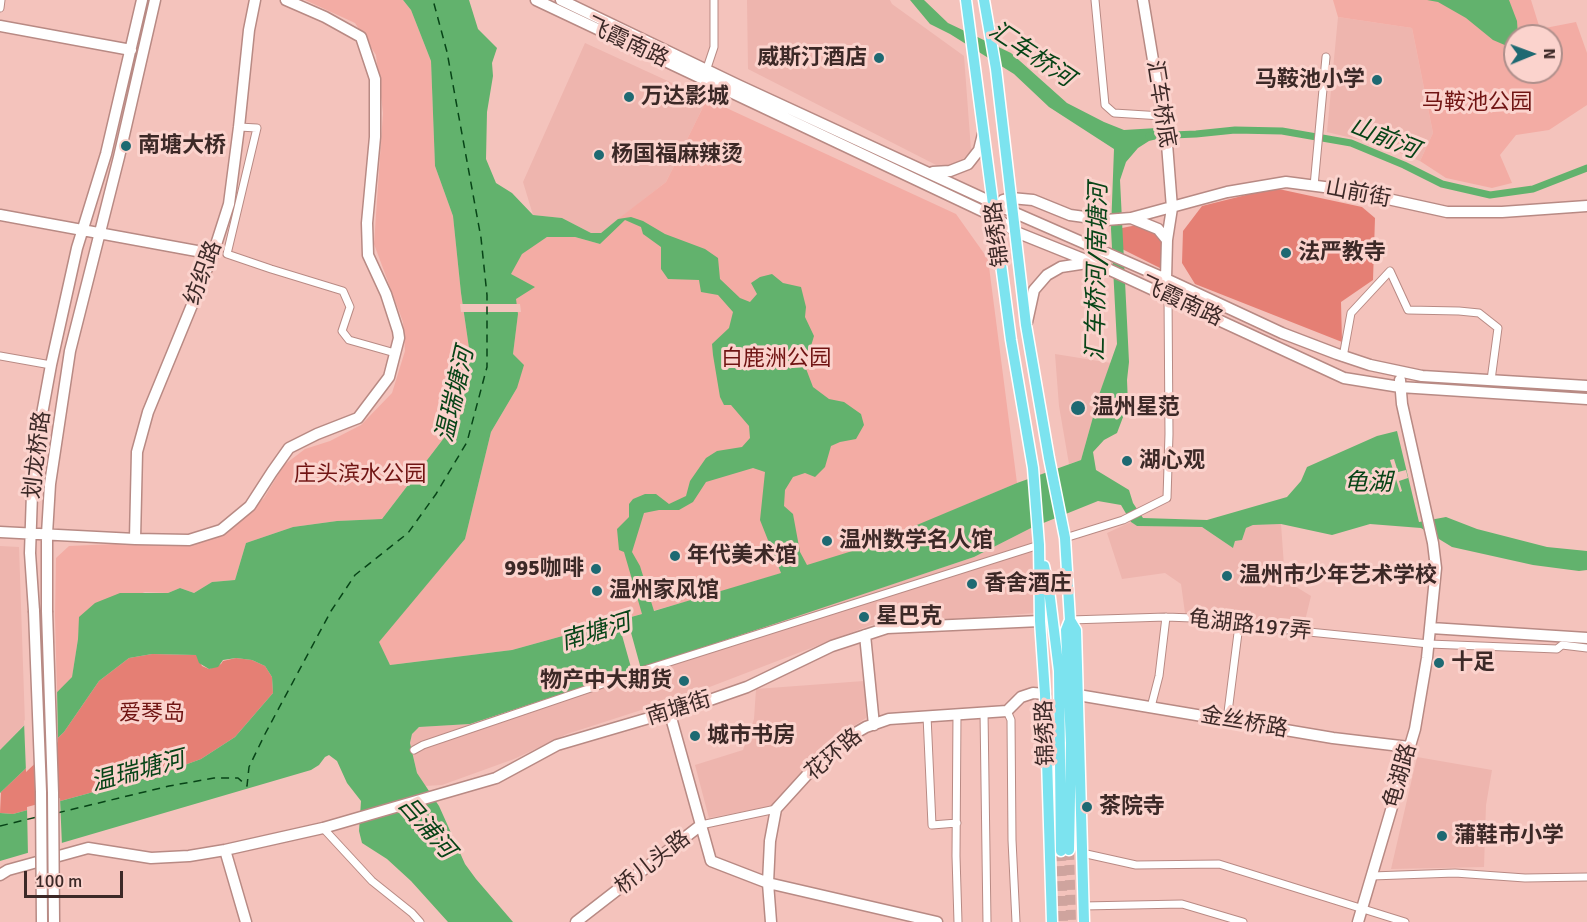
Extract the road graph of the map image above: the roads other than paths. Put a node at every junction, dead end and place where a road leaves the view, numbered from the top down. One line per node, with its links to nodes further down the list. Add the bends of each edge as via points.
1 (1, 0): 14 (street)
2 (142, 0): 16 (street, 划龙桥路)
3 (155, 0): 33 (street, 划龙桥路)
4 (255, 0): 20 (street, 纺织路)
5 (286, 0): 41 (street, via 361,37 375,79 368,255 398,331)
6 (536, 0): 18 (street, 飞霞南路)
7 (561, 0): 13 (street, 飞霞南路)
8 (714, 0): 18 (street, via 714,47)
9 (966, 0): 21 (main road, 锦绣路)
10 (984, 0): 24 (main road, 锦绣路)
11 (1095, 0): 19 (street, via 1105,105 1114,113)
12 (1143, 0): 19 (street, 汇车桥底)
13 (575, 3): 18 (street, 飞霞南路)
14 (0, 8)
15 (0, 26): 16 (street)
16 (131, 50): 32 (street, 划龙桥路, via 106,154)
17 (1326, 57): 23 (street)
18 (705, 75): 22 (street, 飞霞南路); 30 (street, 飞霞南路)
19 (1163, 119): 27 (street, 汇车桥底)
20 (239, 127): 36 (street, 纺织路, via 229,204); 41 (street, via 257,128 227,254 343,291 350,307 342,331 349,340)
21 (984, 128): 22 (street, via 979,150 968,164 950,171); 25 (main road, 锦绣路)
22 (927, 171): 25 (street, 飞霞南路)
23 (1314, 186): 26 (street, 山前街, via 1447,212); 27 (street, 山前街, via 1286,182 1227,192)
24 (1011, 198): 25 (street, 山前街); 28 (main road, 锦绣路); 31 (street, 山前街, via 1040,202 1070,215 1106,220)
25 (994, 202): 28 (street, 飞霞南路); 30 (main road, 锦绣路)
26 (1587, 206)
27 (1172, 208): 31 (street, 山前街); 35 (street, 汇车桥底)
28 (1013, 212): 34 (main road, 锦绣路); 38 (street, 飞霞南路)
29 (0, 215): 32 (street)
30 (995, 217): 34 (street, 飞霞南路); 55 (main road, 锦绣路, via 1033,468)
31 (1130, 218): 35 (street, 山前街, via 1158,229)
32 (82, 228): 33 (street); 44 (street, 划龙桥路)
33 (99, 232): 36 (street); 52 (street, 划龙桥路, via 70,351 50,484)
34 (1016, 232): 37 (street, 飞霞南路); 40 (main road, 锦绣路)
35 (1167, 240): 38 (street, 汇车桥底)
36 (213, 254): 54 (street, 纺织路, via 148,412 137,452)
37 (1090, 262): 39 (street, 飞霞南路); 40 (street, via 1047,274 1034,290)
38 (1166, 279): 43 (street, 飞霞南路)
39 (1168, 296): 48 (street, 飞霞南路, via 1344,378); 53 (street, via 1167,498 1123,520)
40 (1026, 325): 53 (main road, 锦绣路)
41 (395, 353): 54 (street, via 389,377 358,418 289,448 250,506 221,530 189,540)
42 (0, 356): 44 (street)
43 (1344, 357): 45 (street, 飞霞南路); 46 (street, via 1351,313 1390,271 1408,310 1479,313 1498,328)
44 (51, 365): 51 (street, 划龙桥路, via 33,463)
45 (1400, 371): 46 (street, 飞霞南路); 48 (street, 龟湖路)
46 (1491, 380): 47 (street, 飞霞南路)
47 (1587, 386)
48 (1400, 387): 49 (street, 飞霞南路); 60 (street, 龟湖路, via 1433,543 1436,568)
49 (1587, 399)
50 (0, 532): 51 (street)
51 (30, 533): 52 (street); 89 (street, 划龙桥路, bridge, via 41,792)
52 (47, 534): 54 (street); 90 (street, 划龙桥路, bridge)
53 (1065, 538): 57 (main road, 锦绣路)
54 (135, 539)
55 (1039, 545): 57 (main road, 锦绣路, via 1059,671 1065,851 1071,743 1066,630); 58 (main road, 锦绣路); 76 (street, via 638,672)
56 (1166, 617): 57 (street, 龟湖路197弄); 59 (street, 龟湖路197弄); 67 (street)
57 (1070, 620): 66 (main road, 锦绣路, via 1076,630)
58 (1040, 621): 61 (street, 南塘街, via 887,628); 65 (main road, 锦绣路)
59 (1239, 625): 63 (street, 龟湖路197弄); 73 (street)
60 (1431, 628): 62 (street); 63 (street, 龟湖路)
61 (865, 635): 70 (street, 南塘街, via 832,646 747,687); 74 (street)
62 (1587, 638)
63 (1429, 644): 64 (street, 龟湖路197弄); 75 (street, 龟湖路)
64 (1587, 648)
65 (1045, 694): 68 (street, via 1022,697); 99 (main road, 锦绣路)
66 (1078, 695): 67 (street, 金丝桥路); 82 (main road, 锦绣路)
67 (1151, 707): 73 (street, 金丝桥路)
68 (1007, 711): 69 (street, 花环路); 98 (street, via 1011,720)
69 (984, 712): 71 (street, 花环路); 97 (street)
70 (670, 714): 79 (street); 80 (street, 南塘街, via 557,745 496,778 457,791)
71 (957, 714): 72 (street, 花环路); 78 (street)
72 (927, 716): 74 (street, 花环路); 78 (street, via 932,825)
73 (1227, 720): 75 (street, 金丝桥路)
74 (874, 724): 77 (street, 花环路, via 847,738)
75 (1409, 747): 84 (street, 龟湖路)
76 (414, 750)
77 (776, 809): 79 (street); 86 (street)
78 (957, 823): 96 (street)
79 (701, 825): 86 (street, via 711,861); 93 (street, 桥儿头路)
80 (323, 828): 81 (street, 南塘街); 92 (street, via 372,881)
81 (225, 850): 83 (street, 南塘街, via 151,858 88,848); 91 (street)
82 (1082, 852): 87 (main road, 锦绣路); 88 (street, via 1136,865 1219,864)
83 (0, 875)
84 (1372, 876): 85 (street, via 1455,873); 88 (street, 龟湖路)
85 (1587, 877)
86 (768, 883): 94 (street); 95 (street)
87 (1083, 906): 100 (main road, 锦绣路); 101 (street, via 1182,904)
88 (1362, 908): 102 (street, 龟湖路); 103 (street)
89 (42, 922)
90 (54, 922)
91 (246, 922)
92 (420, 922)
93 (576, 922)
94 (771, 922)
95 (937, 922)
96 (958, 922)
97 (987, 922)
98 (1016, 922)
99 (1052, 922)
100 (1084, 922)
101 (1243, 922)
102 (1358, 922)
103 (1405, 922)

